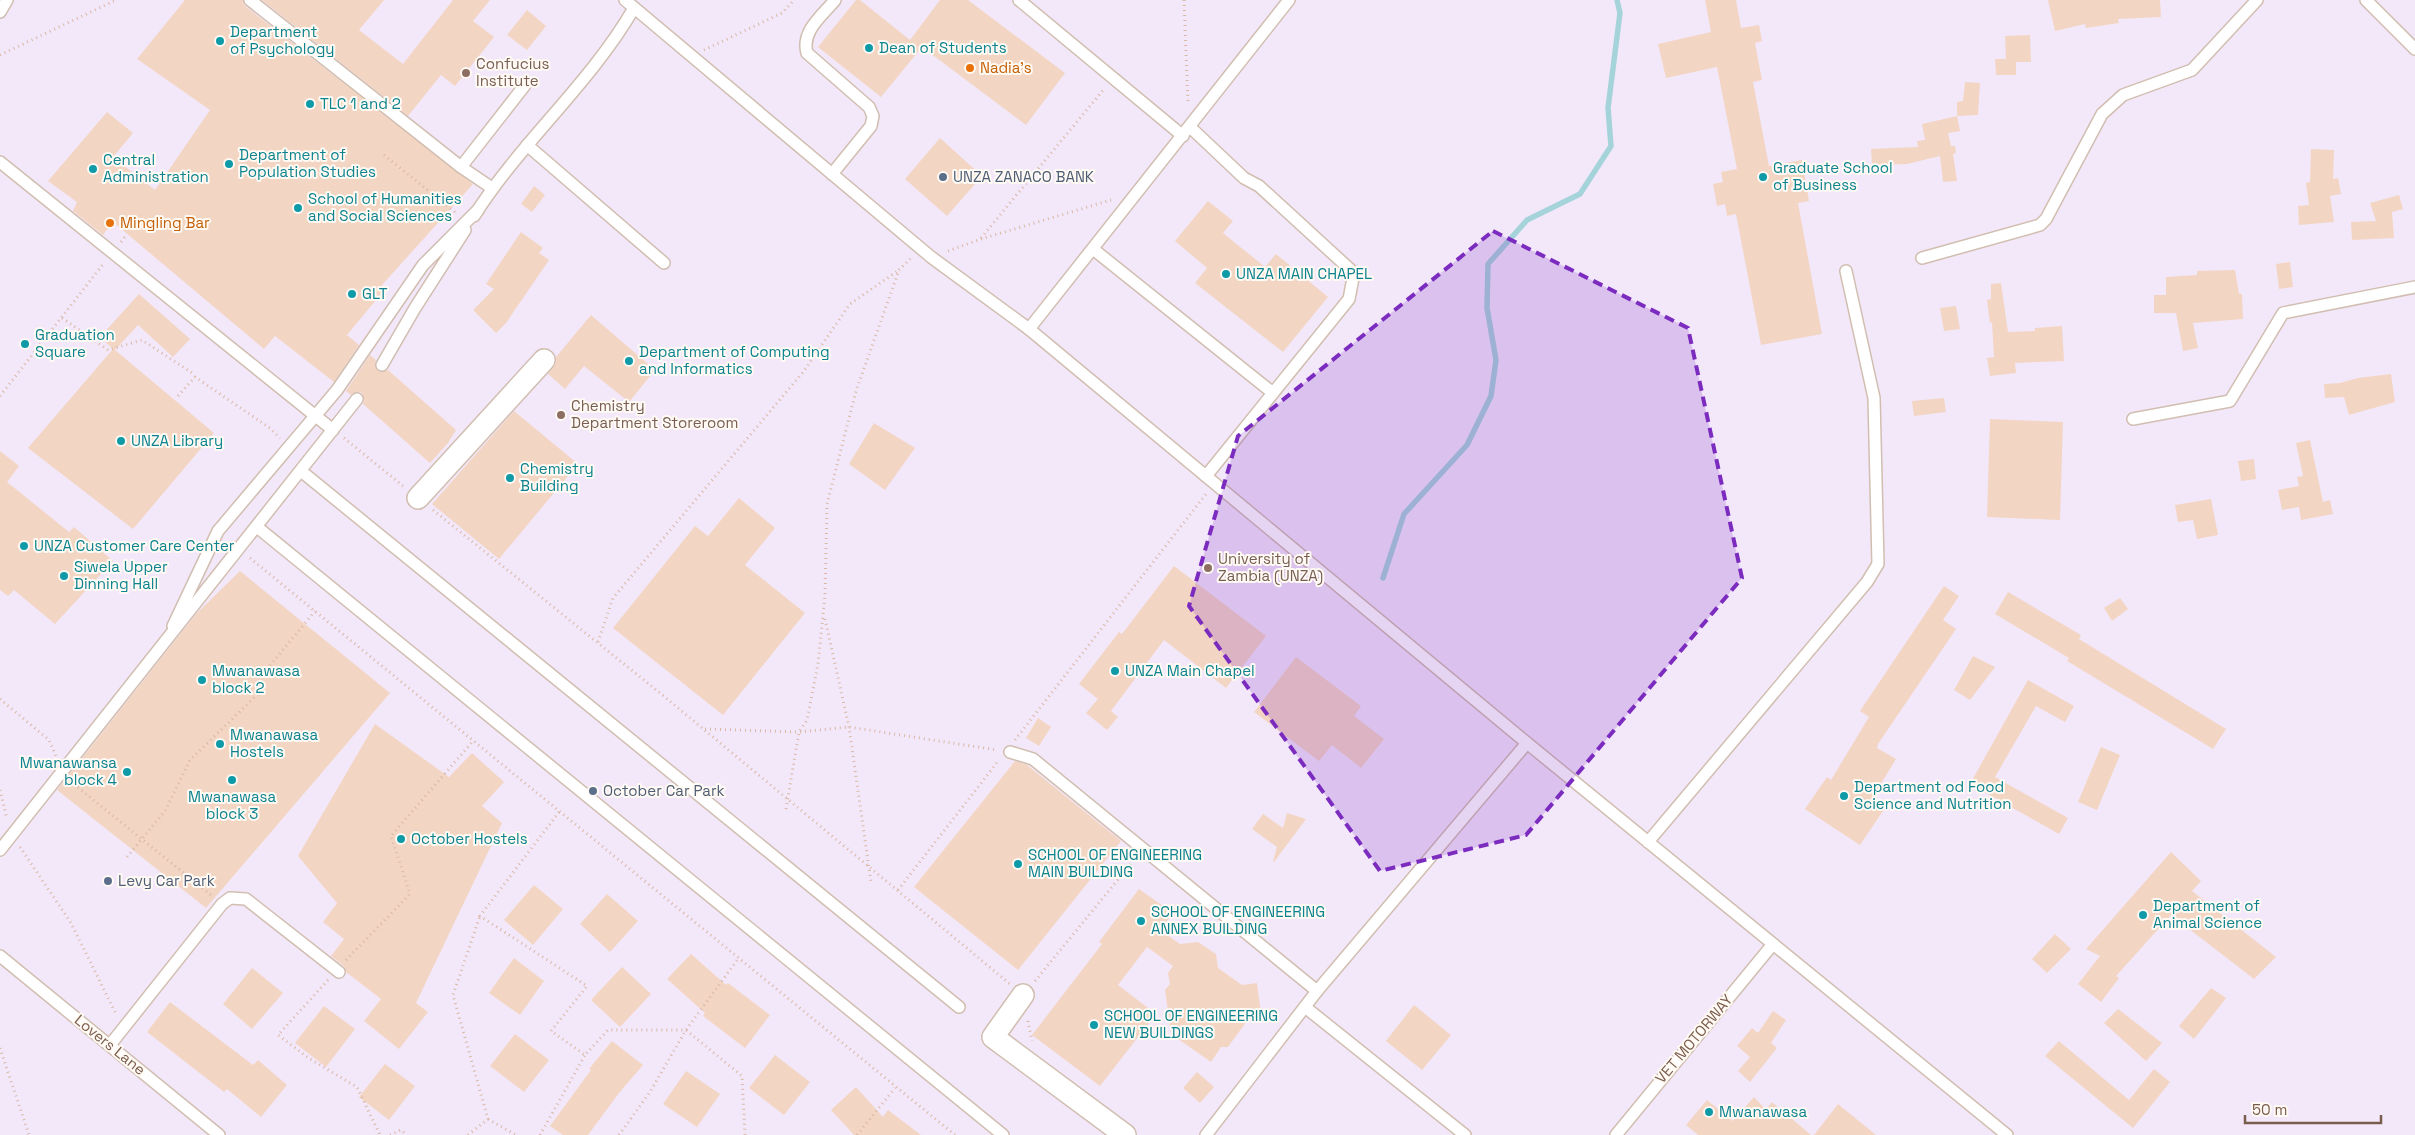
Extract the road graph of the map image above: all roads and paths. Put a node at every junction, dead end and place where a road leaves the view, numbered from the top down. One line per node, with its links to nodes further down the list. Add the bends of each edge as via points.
1 (7, 0): 13 (lane)
2 (116, 0): 16 (path)
3 (250, 0): 23 (lane)
4 (625, 0): 12 (lane)
5 (794, 0): 15 (path, via 782,12)
6 (835, 0): 24 (lane, via 806,34 807,53 869,107 873,116 871,126)
7 (1019, 0): 17 (lane)
8 (1184, 0): 19 (path)
9 (1289, 0): 19 (lane)
10 (2257, 0): 34 (lane, via 2192,70 2123,95 2102,114 2040,225)
11 (2366, 0): 14 (lane)
12 (634, 8): 20 (lane, via 610,44); 24 (lane)
13 (0, 12)
14 (2415, 49)
15 (697, 53)
16 (0, 55)
17 (1113, 78): 19 (lane); 29 (path)
18 (524, 85): 23 (lane)
19 (1186, 131): 26 (lane); 44 (lane, via 1244,178 1259,186 1354,273 1349,299)
20 (527, 145): 25 (lane); 35 (lane)
21 (384, 155): 28 (path)
22 (0, 162): 32 (lane)
23 (461, 167): 25 (lane)
24 (832, 174): 30 (lane)
25 (492, 188): 27 (lane)
26 (1138, 193): 29 (path); 31 (lane)
27 (478, 210): 28 (lane); 42 (lane)
28 (467, 221): 48 (lane, via 423,265)
29 (980, 239): 33 (path)
30 (921, 248): 33 (lane); 36 (path)
31 (1093, 249): 40 (lane); 44 (lane)
32 (112, 253): 39 (path); 48 (lane)
33 (930, 257): 40 (lane)
34 (1922, 258)
35 (664, 263)
36 (899, 270): 58 (path, via 856,391 827,504); 59 (path, via 850,304 804,371 613,598)
37 (1846, 271): 74 (lane, via 1874,398 1878,564 1867,582)
38 (2415, 287): 49 (lane, via 2283,313 2230,401)
39 (62, 318): 43 (path, via 108,350 142,340); 45 (path)
40 (1029, 329): 53 (lane)
41 (544, 360): 54 (street)
42 (382, 365)
43 (195, 375)
44 (1273, 393): 53 (lane)
45 (0, 396)
46 (178, 396): 51 (path, via 195,377 270,428)
47 (357, 399): 50 (lane)
48 (316, 416): 50 (lane); 51 (lane)
49 (2133, 419)
50 (333, 430): 52 (lane); 54 (path)
51 (289, 447): 60 (lane, via 218,531)
52 (301, 471): 55 (lane); 88 (lane)
53 (1210, 479): 66 (lane); 67 (path)
54 (418, 498): 59 (path)
55 (257, 526): 56 (lane); 110 (lane)
56 (240, 549): 57 (path); 60 (lane)
57 (315, 612): 65 (path); 73 (path, via 258,679 261,691 190,760 165,811)
58 (824, 616): 62 (path); 64 (path, via 807,720)
59 (598, 642): 63 (path)
60 (163, 645): 68 (lane)
61 (0, 699): 68 (path, via 49,740)
62 (849, 727): 64 (path); 67 (path); 78 (path)
63 (704, 729): 64 (path); 79 (path)
64 (799, 732): 70 (path)
65 (472, 741): 71 (path); 85 (path, via 391,836 410,894)
66 (1526, 742): 74 (lane); 86 (lane)
67 (1008, 752): 75 (lane, via 1033,759); 79 (path)
68 (63, 771): 72 (lane); 73 (path, via 70,782)
69 (0, 790): 72 (path)
70 (786, 808)
71 (559, 812): 81 (path); 84 (path)
72 (13, 834): 76 (lane); 91 (path, via 27,861 71,923 115,1010)
73 (141, 839): 77 (path); 80 (path)
74 (1648, 842): 82 (lane)
75 (1143, 849): 86 (lane); 87 (path)
76 (0, 850)
77 (127, 857)
78 (871, 882)
79 (898, 890): 87 (path)
80 (222, 904): 85 (lane, via 230,898 246,899); 91 (lane)
81 (480, 916): 94 (path, via 587,986 551,1031); 97 (path, via 453,995)
82 (1773, 944): 114 (lane, VET MOTORWAY); 115 (lane)
83 (0, 956): 92 (lane, Lovers Lane)
84 (738, 959): 90 (path); 96 (path)
85 (338, 971): 100 (path, via 278,1034 310,1059 357,1087)
86 (1317, 990): 89 (lane)
87 (1023, 995): 95 (path); 95 (street, via 992,1037)
88 (959, 1007)
89 (1305, 1007): 112 (lane); 113 (lane)
90 (686, 1030): 94 (path, via 608,1030); 106 (path, via 650,1092); 107 (path, via 742,1076)
91 (121, 1032): 92 (lane)
92 (110, 1045): 99 (lane, Lovers Lane)
93 (0, 1048): 98 (path)
94 (585, 1055): 105 (path)
95 (1037, 1070): 111 (street)
96 (895, 1088): 108 (path); 109 (path)
97 (488, 1120): 103 (path); 104 (path)
98 (29, 1135)
99 (219, 1135)
100 (380, 1135)
101 (390, 1135): 102 (path, via 401,1130)
102 (407, 1135)
103 (468, 1135)
104 (516, 1135)
105 (540, 1135)
106 (619, 1135)
107 (745, 1135)
108 (857, 1135)
109 (955, 1135)
110 (1003, 1135)
111 (1125, 1135)
112 (1206, 1135)
113 (1465, 1135)
114 (1616, 1135)
115 (2007, 1135)

